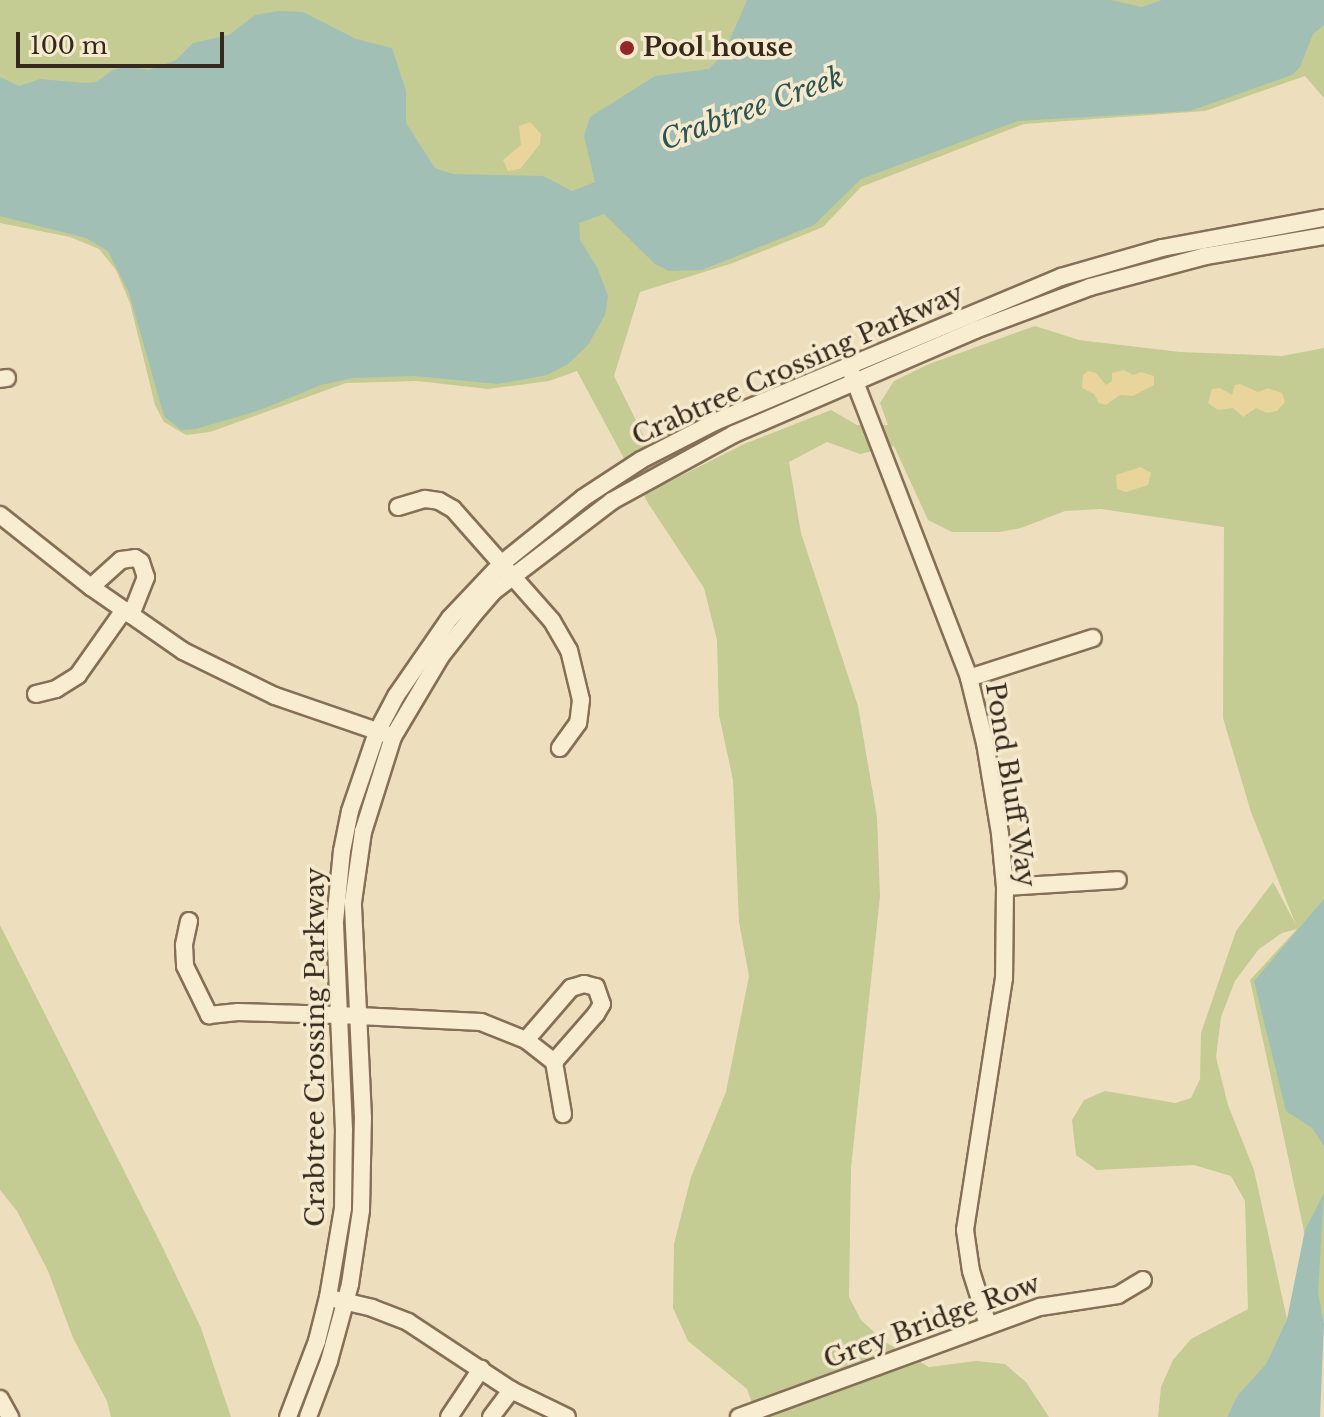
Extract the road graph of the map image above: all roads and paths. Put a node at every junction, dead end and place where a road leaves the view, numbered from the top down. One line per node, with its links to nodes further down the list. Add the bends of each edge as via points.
1 (1324, 218): 3 (street, Crabtree Crossing Parkway, via 1175,245 1061,277)
2 (1324, 236): 4 (street, Crabtree Crossing Parkway, via 1206,256 1090,287)
3 (848, 365): 4 (street, Pond Bluff Way); 7 (street, Crabtree Crossing Parkway, via 641,460 583,498)
4 (855, 383): 7 (street, Crabtree Crossing Parkway, via 734,434 643,482); 11 (street, Pond Bluff Way)
5 (398, 507): 7 (street, via 425,499 453,509)
6 (0, 515): 8 (street)
7 (507, 570): 13 (street, Crabtree Crossing Parkway, via 433,640 396,696); 14 (street, via 552,621 576,669 580,714)
8 (91, 587): 9 (street); 9 (street, via 121,560 141,562 146,577)
9 (127, 613): 12 (street, via 78,675); 13 (street, via 213,668)
10 (1093, 638): 11 (street)
11 (969, 678): 16 (street, Pond Bluff Way, via 985,743)
12 (36, 694)
13 (385, 734): 18 (street, Crabtree Crossing Parkway, via 350,811 342,851 335,922); 19 (street, Crabtree Crossing Parkway, via 355,877)
14 (560, 748)
15 (1118, 880): 16 (street)
16 (1005, 887): 25 (street, Pond Bluff Way, via 1000,1011 966,1211 967,1251)
17 (189, 921): 18 (street, via 185,966 209,1015)
18 (338, 1015): 19 (street); 24 (street, Crabtree Crossing Parkway, via 344,1170)
19 (358, 1015): 20 (street, via 481,1022); 24 (street, Crabtree Crossing Parkway, via 363,1183 355,1262)
20 (526, 1040): 21 (street); 21 (street, via 571,988 596,987 602,1004)
21 (554, 1062): 22 (street)
22 (563, 1114)
23 (1143, 1280): 25 (street, Grey Bridge Row, via 1118,1295 1061,1302)
24 (336, 1299): 26 (street, via 408,1322); 30 (street, Crabtree Crossing Parkway); 31 (street, Crabtree Crossing Parkway, via 329,1361)
25 (988, 1325): 35 (street, Grey Bridge Row)
26 (481, 1369): 27 (street); 32 (street)
27 (511, 1390): 33 (street); 34 (street)
28 (0, 1399): 29 (street)
29 (10, 1417)
30 (288, 1417)
31 (308, 1417)
32 (449, 1417)
33 (491, 1417)
34 (567, 1417)
35 (739, 1417)

